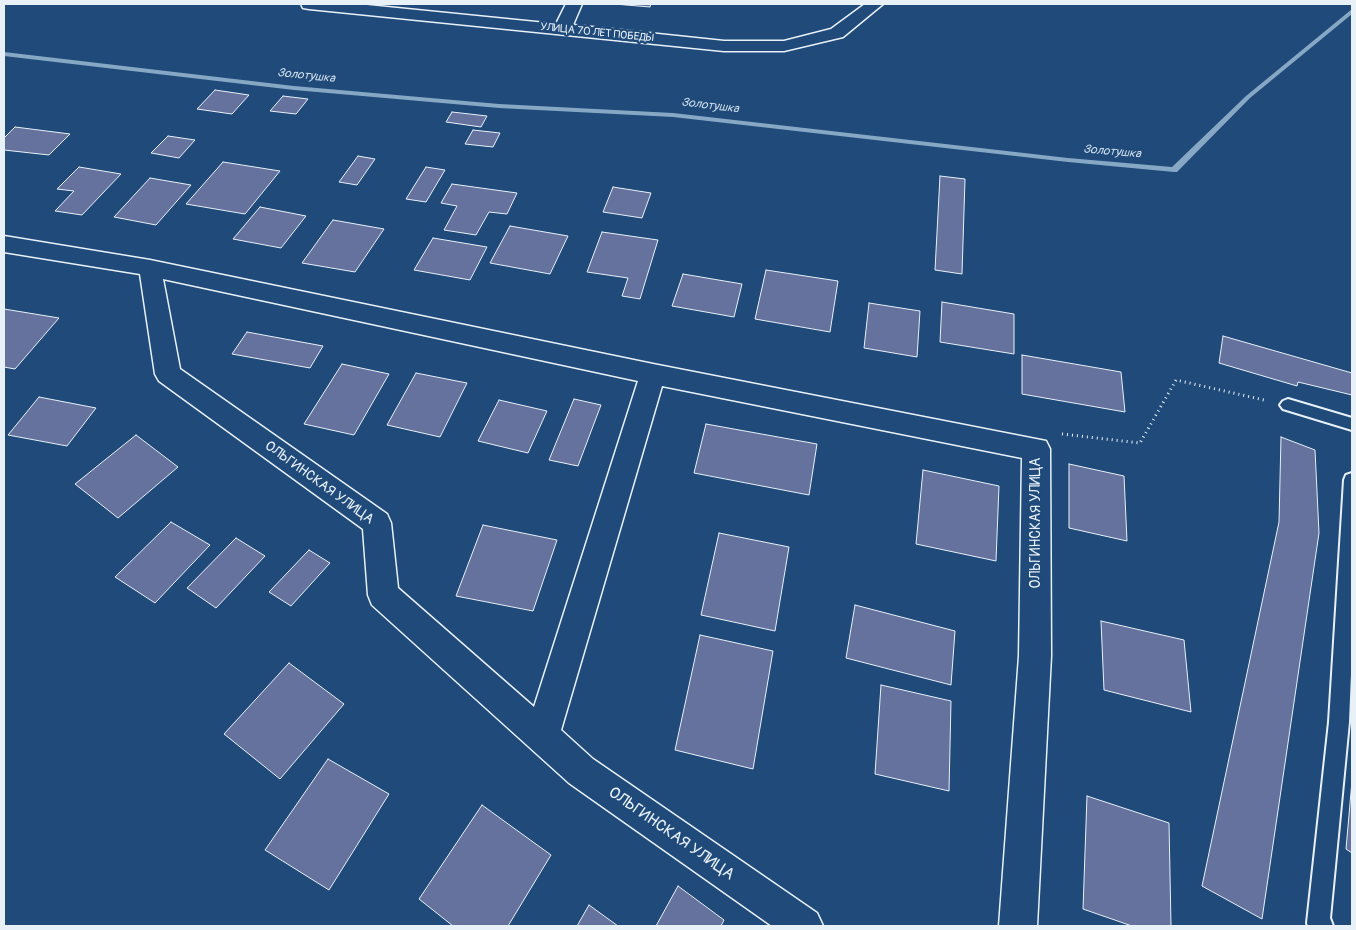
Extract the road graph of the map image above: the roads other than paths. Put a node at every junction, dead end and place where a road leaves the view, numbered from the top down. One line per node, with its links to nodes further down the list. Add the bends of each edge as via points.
1 (309, 4): 4 (street, УЛИЦА 70 ЛЕТ ПОБЕДЫ)
2 (574, 4): 4 (street)
3 (875, 4): 4 (street, УЛИЦА 70 ЛЕТ ПОБЕДЫ, via 837,33 784,46 724,46)
4 (562, 30)
5 (4, 244): 6 (street, ОЛЬГИНСКАЯ УЛИЦА)
6 (150, 268): 7 (street, ОЛЬГИНСКАЯ УЛИЦА); 11 (street, ОЛЬГИНСКАЯ УЛИЦА, via 168,374 378,524 383,595)
7 (654, 374): 11 (street); 13 (street, ОЛЬГИНСКАЯ УЛИЦА, via 1036,449 1035,656)
8 (1288, 405): 9 (lane)
9 (1352, 424)
10 (1352, 480): 14 (lane, via 1339,722 1318,923)
11 (542, 736): 12 (street, ОЛЬГИНСКАЯ УЛИЦА, via 581,771)
12 (804, 926)
13 (1018, 926)
14 (1322, 926)

